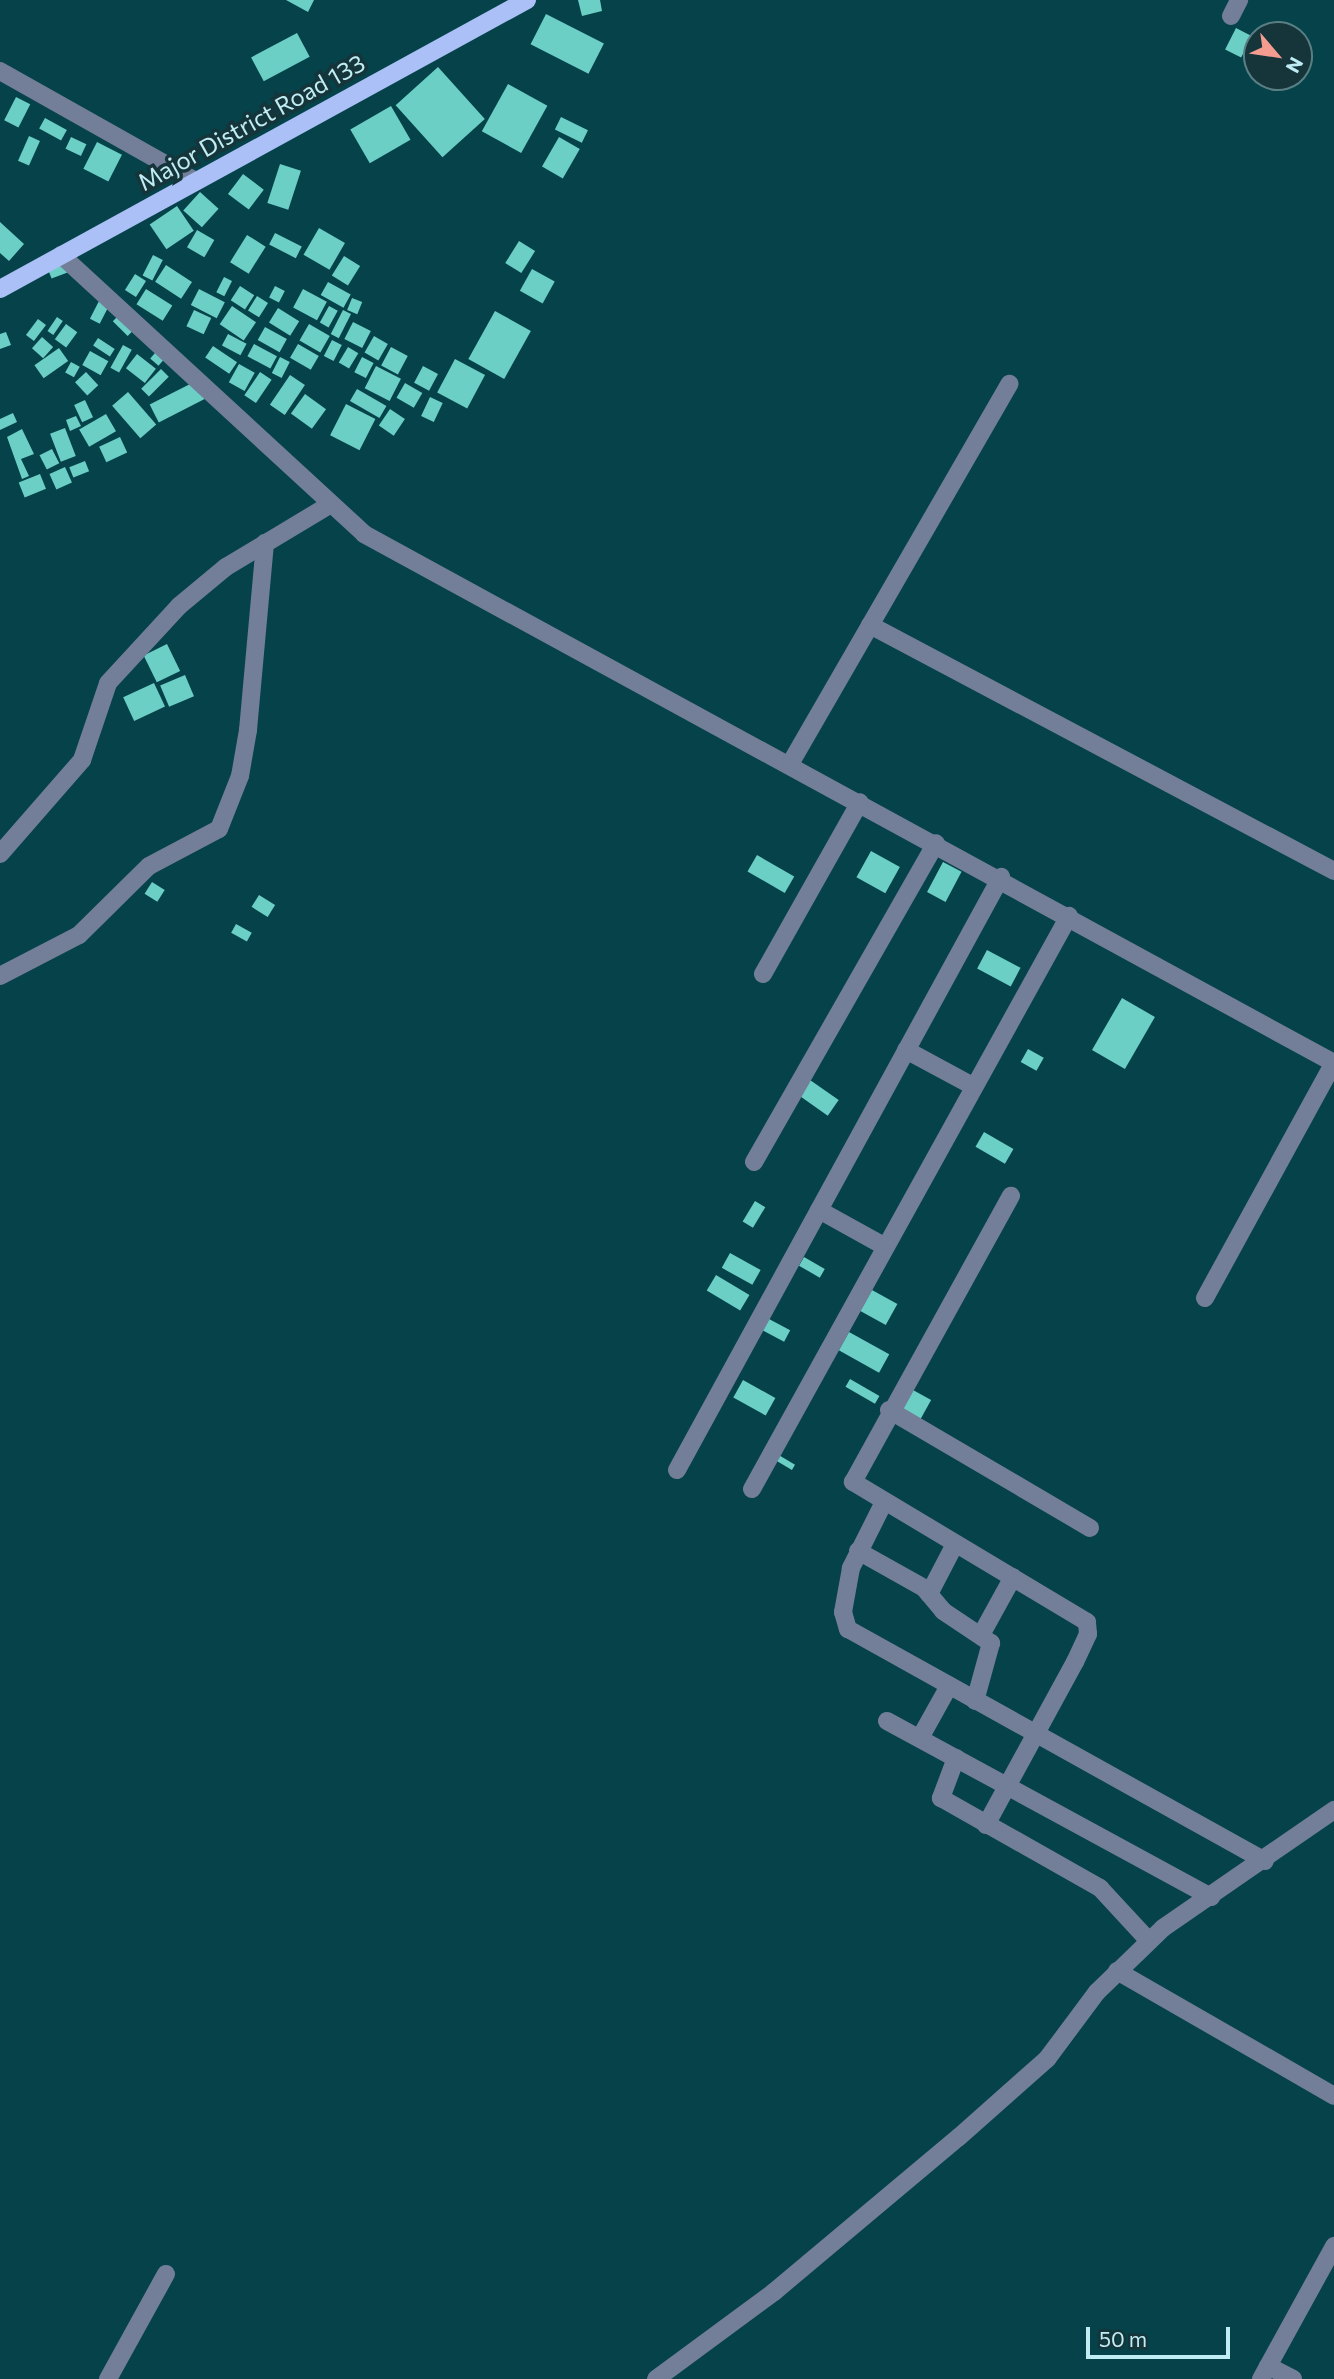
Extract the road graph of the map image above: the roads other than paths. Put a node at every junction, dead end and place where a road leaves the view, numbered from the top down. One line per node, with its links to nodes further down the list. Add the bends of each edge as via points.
1 (527, 0): 3 (main road, Major District Road 133)
2 (0, 71): 3 (street)
3 (195, 181): 4 (main road, Major District Road 133)
4 (61, 255): 5 (main road, Major District Road 133); 7 (street, via 225,400)
5 (0, 289)
6 (1009, 384): 9 (street)
7 (328, 505): 8 (street); 10 (street, via 364,534)
8 (265, 543): 13 (street, via 200,586 108,683 82,761); 18 (street, via 248,730 240,776 219,829 149,866 79,935)
9 (870, 625): 10 (street); 14 (street)
10 (790, 764): 11 (street)
11 (860, 802): 12 (street); 17 (street)
12 (936, 843): 15 (street); 22 (street)
13 (0, 854)
14 (1334, 871)
15 (1001, 877): 16 (street); 19 (street)
16 (1069, 916): 20 (street); 21 (street)
17 (764, 974)
18 (0, 976)
19 (906, 1050): 21 (street); 24 (street)
20 (1334, 1063): 26 (street)
21 (971, 1085): 25 (street)
22 (754, 1162)
23 (1011, 1196): 27 (street)
24 (819, 1210): 25 (street); 28 (street)
25 (884, 1246): 29 (street)
26 (1205, 1298)
27 (889, 1410): 30 (street, via 853,1482); 31 (street)
28 (677, 1470)
29 (752, 1489)
30 (883, 1504): 32 (street); 33 (street)
31 (1090, 1528)
32 (955, 1544): 34 (street); 35 (street)
33 (859, 1551): 35 (street); 37 (street, via 843,1623)
34 (1013, 1577): 36 (street); 40 (street, via 1079,1613 1088,1634)
35 (929, 1594): 36 (street)
36 (981, 1635): 38 (street, via 993,1650)
37 (949, 1686): 38 (street); 41 (street)
38 (975, 1700): 40 (street)
39 (887, 1721): 41 (street)
40 (1035, 1735): 43 (street); 46 (street)
41 (920, 1738): 42 (street)
42 (956, 1758): 43 (street); 45 (street, via 942,1798)
43 (1008, 1786): 45 (street); 47 (street)
44 (1334, 1810): 46 (street)
45 (986, 1825): 48 (street, via 1100,1888)
46 (1265, 1861): 47 (street)
47 (1211, 1897): 48 (street)
48 (1149, 1941): 49 (street)
49 (1116, 1971): 50 (street); 55 (street, via 1047,2059 774,2292)
50 (1334, 2096)
51 (1334, 2246): 53 (street)
52 (166, 2274): 54 (street)
53 (1264, 2372): 56 (street)
54 (108, 2379)
55 (656, 2379)
56 (1293, 2379)

